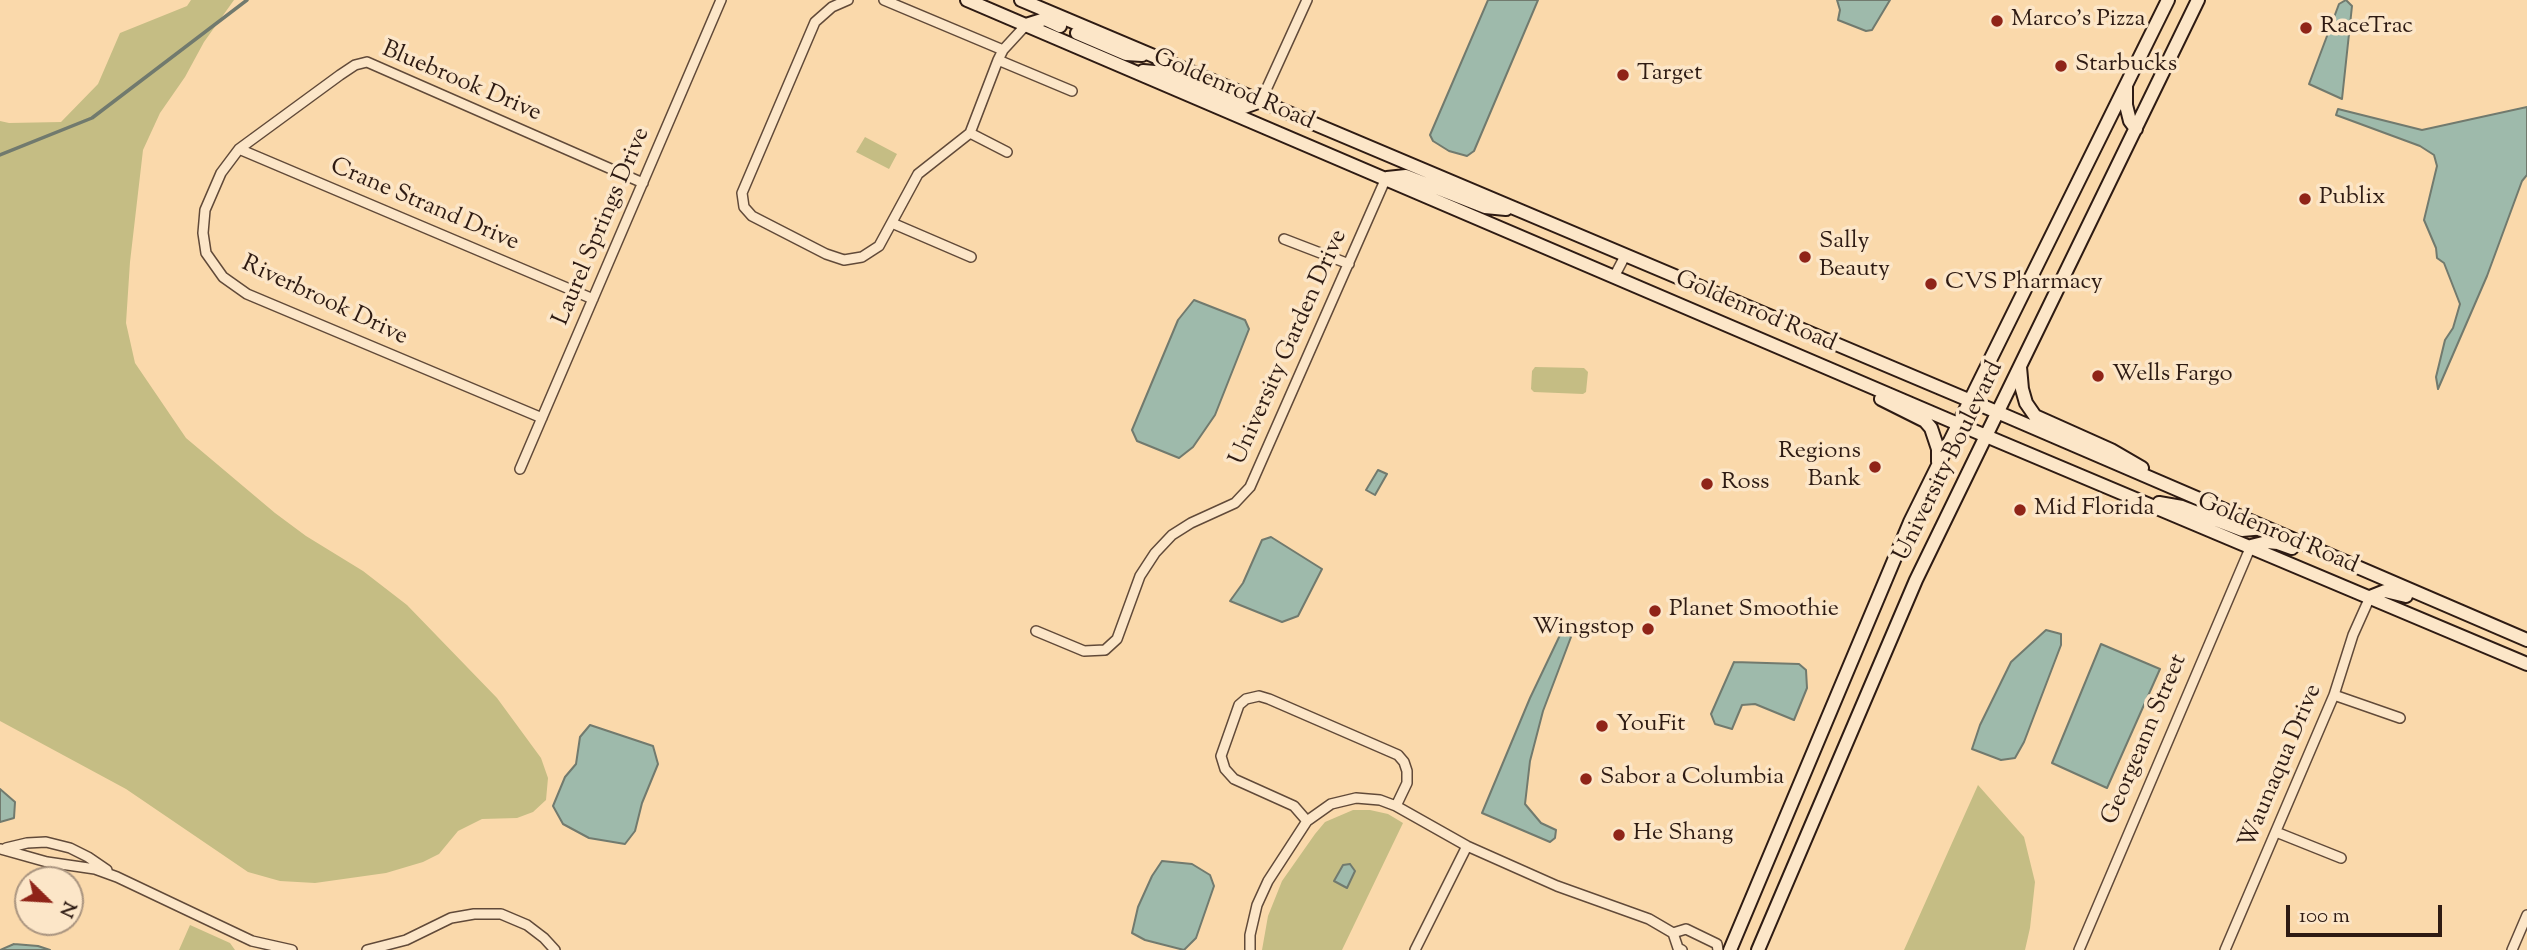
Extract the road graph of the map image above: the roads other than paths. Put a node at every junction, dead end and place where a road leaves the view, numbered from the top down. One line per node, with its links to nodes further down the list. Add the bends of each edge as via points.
1 (721, 0): 22 (street, Laurel Springs Drive)
2 (848, 0): 24 (street, via 832,6 815,22 742,200 752,216 844,260 875,250)
3 (884, 0): 10 (street)
4 (967, 0): 9 (main road, Goldenrod Road)
5 (1021, 0): 11 (main road, Goldenrod Road)
6 (1307, 0): 16 (street)
7 (2168, 0): 14 (main road, University Boulevard)
8 (2198, 0): 17 (main road, University Boulevard)
9 (1026, 25): 10 (street); 11 (main road, via 1045,19 1126,54); 13 (main road, Goldenrod Road)
10 (1003, 50): 12 (street)
11 (1153, 56): 16 (main road, Goldenrod Road)
12 (998, 60): 15 (street); 18 (street)
13 (1129, 70): 16 (main road, via 1166,73 1244,107); 21 (main road, Goldenrod Road)
14 (2126, 82): 17 (main road, via 2126,105); 33 (main road, University Boulevard)
15 (1072, 92)
16 (1261, 102): 23 (main road, Goldenrod Road)
17 (2136, 130): 31 (main road, University Boulevard)
18 (970, 132): 20 (street); 24 (street, via 918,174)
19 (239, 149): 22 (street, Bluebrook Drive, via 340,75 367,62); 30 (street, Crane Strand Drive); 35 (street, Riverbrook Drive, via 221,173 205,210 206,253 223,277 247,294)
20 (1007, 152)
21 (1387, 178): 23 (main road, via 1406,176 1485,207); 28 (street, University Garden Drive); 29 (main road, Goldenrod Road)
22 (643, 183): 30 (street, Laurel Springs Drive)
23 (1520, 211): 26 (main road, Goldenrod Road)
24 (892, 223): 27 (street)
25 (1284, 239): 28 (street)
26 (1625, 256): 29 (street); 33 (main road, Goldenrod Road)
27 (971, 257)
28 (1349, 264): 46 (street, University Garden Drive, via 1261,466 1243,495 1236,503 1172,535 1155,553 1140,576 1117,639 1105,650 1084,651)
29 (1615, 275): 32 (main road, Goldenrod Road)
30 (593, 299): 35 (street, Laurel Springs Drive)
31 (2020, 365): 34 (main road, University Boulevard); 40 (main road, via 2026,403 2035,416 2111,450)
32 (1840, 372): 36 (main road, Goldenrod Road); 38 (main road, via 1925,421 1938,449)
33 (1970, 402): 34 (main road, Goldenrod Road); 36 (main road, University Boulevard)
34 (1997, 412): 37 (main road, University Boulevard); 40 (main road, Goldenrod Road)
35 (542, 418): 39 (street, Laurel Springs Drive)
36 (1959, 424): 37 (main road, Goldenrod Road); 38 (main road, University Boulevard)
37 (1986, 436): 41 (main road, Goldenrod Road); 69 (main road, University Boulevard, via 1916,580)
38 (1938, 466): 68 (main road, University Boulevard, via 1894,559)
39 (520, 469)
40 (2187, 495): 42 (main road, Goldenrod Road)
41 (2147, 503): 42 (main road, via 2175,505 2242,530); 43 (main road, Goldenrod Road)
42 (2265, 528): 44 (main road, Goldenrod Road)
43 (2250, 546): 44 (main road, via 2278,543 2357,575); 45 (main road, Goldenrod Road); 70 (street, Georgeann Street)
44 (2375, 575): 47 (main road, Goldenrod Road)
45 (2370, 597): 47 (main road, via 2385,591 2400,593 2491,633); 48 (main road, Goldenrod Road); 49 (street, Waunaqua Drive)
46 (1036, 631)
47 (2524, 638)
48 (2523, 660)
49 (2334, 695): 50 (street); 53 (street, Waunaqua Drive)
50 (2400, 718)
51 (1396, 806): 52 (street, via 1356,798 1331,804); 52 (street, via 1408,783 1405,762 1398,755 1269,699 1246,699 1239,705 1221,756 1225,769 1234,779 1294,806); 54 (street)
52 (1307, 821): 64 (street, via 1257,905)
53 (2276, 832): 56 (street); 71 (street, Waunaqua Drive)
54 (1466, 846): 59 (street, via 1649,919); 65 (street)
55 (1, 849): 57 (street); 57 (street, via 46,842 70,848)
56 (2342, 858)
57 (117, 877): 60 (street)
58 (2527, 915): 72 (street)
59 (1673, 933): 66 (street); 67 (street, via 1686,929 1717,944)
60 (250, 946): 61 (street)
61 (292, 950)
62 (367, 950): 63 (street, via 406,940 451,918 502,914 527,925)
63 (555, 950)
64 (1250, 950)
65 (1415, 950)
66 (1682, 950)
67 (1718, 950)
68 (1730, 950)
69 (1758, 950)
70 (2079, 950)
71 (2225, 950)
72 (2512, 950)

